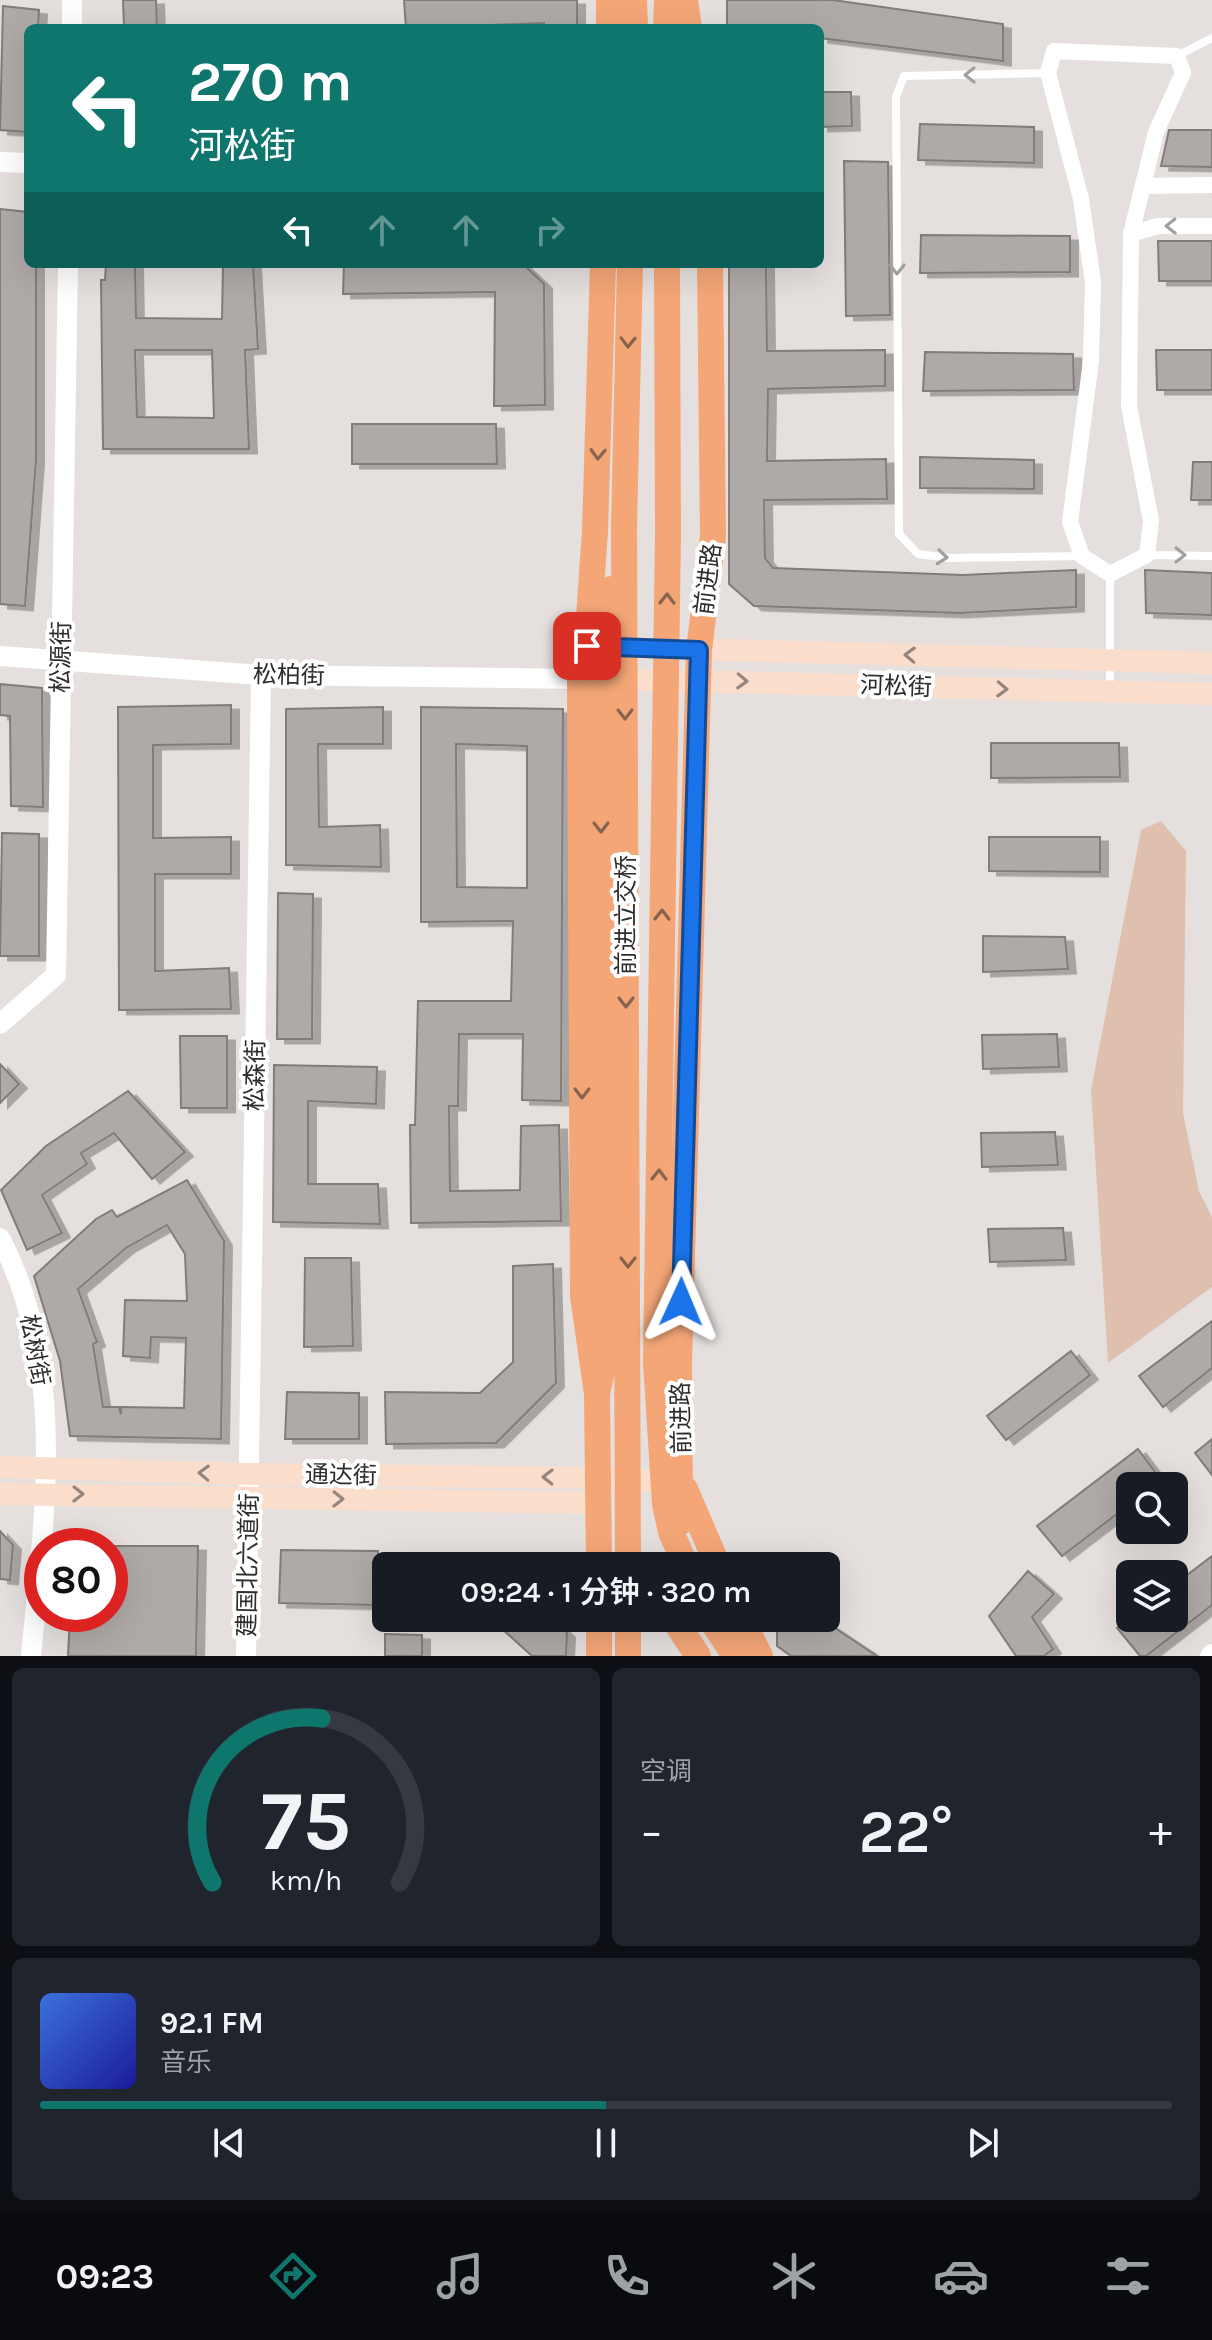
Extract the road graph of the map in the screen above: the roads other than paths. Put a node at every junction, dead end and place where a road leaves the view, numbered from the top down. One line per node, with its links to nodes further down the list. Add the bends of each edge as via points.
1 (72, 0): 7 (street)
2 (609, 0): 8 (highway)
3 (634, 0): 9 (highway)
4 (667, 0): 10 (highway)
5 (685, 0): 11 (highway)
6 (698, 0): 12 (highway)
7 (72, 24)
8 (609, 24)
9 (635, 24)
10 (666, 24)
11 (688, 24)
12 (700, 24)
13 (1212, 38): 14 (lane)
14 (1177, 56): 15 (street, via 1054,51); 19 (street, via 1183,73 1156,132)
15 (1048, 73): 30 (street, via 1081,199 1093,282 1091,361 1070,522); 30 (lane, one-way to 30, via 904,76 896,97 899,534 918,554 949,558)
16 (0, 162): 17 (street)
17 (24, 163)
18 (1212, 185): 19 (street)
19 (1143, 186): 21 (street)
20 (1212, 226): 21 (street, one-way to 21, via 1158,226)
21 (1131, 234): 29 (street, via 1129,406 1151,521)
22 (68, 268): 37 (street, 松源街)
23 (603, 268): 33 (highway, one-way to 33)
24 (630, 268): 28 (highway, 前进立交桥, one-way to 28)
25 (667, 268): 58 (highway, 前进立交桥, one-way to 25, via 671,1532 661,1466 656,1363)
26 (693, 268): 34 (highway)
27 (710, 268): 34 (highway, 前进路, via 713,536)
28 (624, 527): 46 (highway, one-way to 46, via 608,605 600,727 604,1362); 56 (highway, 前进立交桥, one-way to 56)
29 (1147, 555): 31 (lane, one-way to 31); 32 (street)
30 (1082, 556): 32 (street)
31 (1212, 556)
32 (1110, 574): 36 (lane)
33 (587, 646): 34 (main road, 河松街); 40 (highway)
34 (699, 650): 36 (main road, 河松街, one-way to 34); 41 (highway, 前进路)
35 (0, 656): 37 (street, 松柏街)
36 (1110, 661): 38 (main road, 河松街); 42 (lane)
37 (61, 663): 39 (street, 松柏街); 44 (street, 松源街, via 56,975)
38 (1212, 663)
39 (261, 675): 40 (street, 松柏街); 49 (street, 松森街)
40 (580, 679): 41 (main road, 河松街); 46 (highway, one-way to 46, via 583,1296)
41 (698, 680): 42 (main road, 河松街, one-way to 42); 50 (highway, 前进路, via 679,1364)
42 (1110, 692): 43 (main road, 河松街)
43 (1212, 694)
44 (0, 1024)
45 (0, 1238): 48 (street, 松树街, via 25,1295 41,1358)
46 (597, 1394): 51 (highway)
47 (0, 1467): 48 (main road, 通达街)
48 (48, 1468): 49 (main road, 通达街, one-way to 48); 53 (street, 松树街)
49 (249, 1474): 51 (main road, 通达街, one-way to 49); 54 (street, 建国北六道街)
50 (682, 1483): 51 (main road, 通达街); 59 (highway, 前进路); 60 (highway)
51 (598, 1490): 54 (main road, 通达街, one-way to 51); 55 (highway); 57 (highway)
52 (0, 1494): 53 (main road, 通达街)
53 (46, 1494): 54 (main road, 通达街, one-way to 54); 67 (street, 松树街)
54 (249, 1497): 68 (street, 建国北六道街)
55 (599, 1552)
56 (628, 1552)
57 (631, 1552)
58 (680, 1552)
59 (680, 1552)
60 (712, 1552)
61 (599, 1632): 69 (highway)
62 (628, 1632): 70 (highway)
63 (675, 1632): 71 (highway)
64 (683, 1632): 72 (highway)
65 (719, 1632): 73 (highway)
66 (748, 1632): 74 (highway)
67 (31, 1656)
68 (246, 1656)
69 (599, 1656)
70 (628, 1656)
71 (675, 1656)
72 (698, 1656)
73 (735, 1656)
74 (760, 1656)

